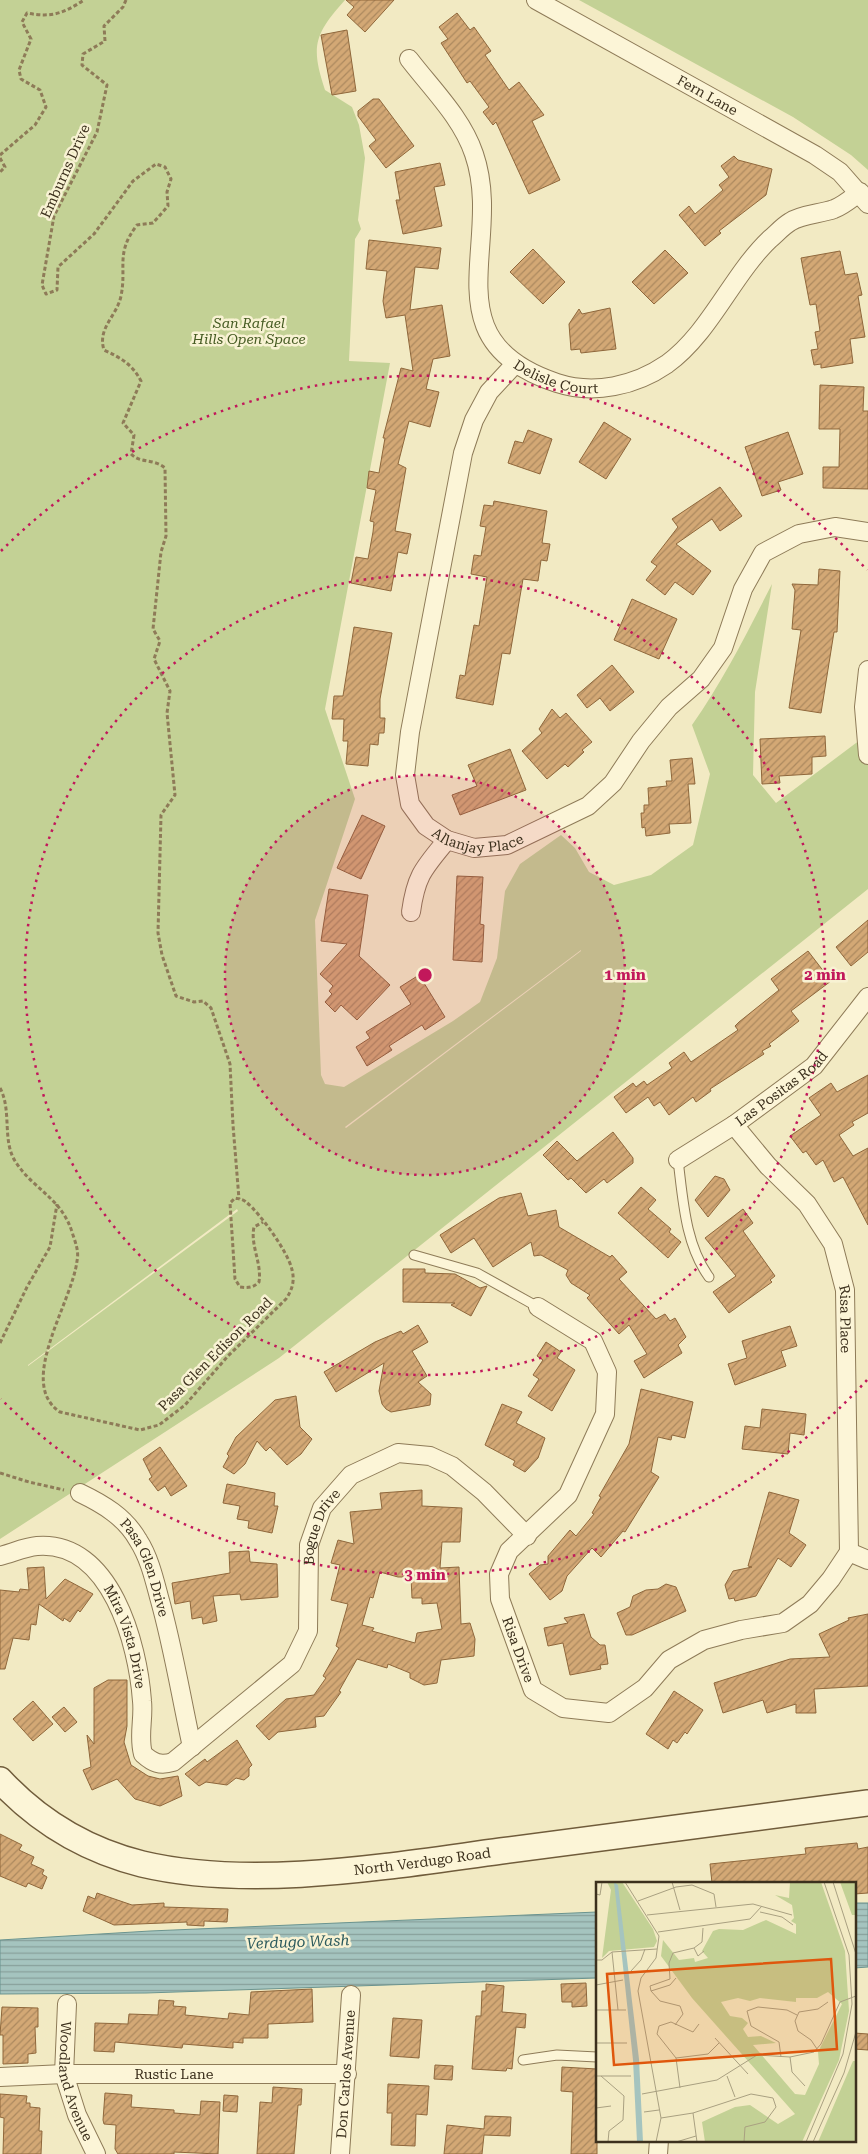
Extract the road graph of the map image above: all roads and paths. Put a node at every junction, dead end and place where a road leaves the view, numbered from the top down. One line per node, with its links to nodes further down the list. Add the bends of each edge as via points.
1 (84, 0): 5 (path, via 64,13 39,16 27,13 22,22 31,38 19,70 21,79 40,90 46,107 36,125)
2 (126, 0): 18 (path, Emburns Drive, via 104,26 105,41 83,54 82,64 107,85 97,132 54,216 42,285 46,294 57,290 58,268 94,234 133,181 156,164 164,167 171,179 168,206 153,223 136,225 126,240 121,297 103,332 102,343 104,350 125,360 141,381 123,423 134,434 131,454 137,459 157,461 165,468 166,536 161,552 153,629 160,641 154,660 170,691 168,713 174,795 162,814 158,933 176,996 194,1002 203,1001 211,1008 230,1064)
3 (536, 0): 7 (street, Fern Lane, via 815,155 840,172)
4 (409, 59): 8 (street, Delisle Court, via 462,126 474,154 481,180 480,313 492,341)
5 (0, 157): 6 (path, via 5,166)
6 (0, 172)
7 (864, 198): 8 (street, Delisle Court, via 790,221 767,241 695,337 668,363 639,380 606,388 574,388)
8 (515, 364): 12 (street, Allanjay Place, via 489,392 474,420 463,453 410,732 405,775 410,804 426,826)
9 (868, 532): 12 (street, Allanjay Place, via 826,528 799,534 763,553 743,589 722,648 701,680 669,708 641,741 613,783 588,806 507,845 474,848)
10 (868, 670): 11 (street, via 864,707)
11 (868, 755)
12 (447, 840): 13 (street, via 421,872 414,889)
13 (411, 912)
14 (868, 997): 16 (street, Las Positas Road, via 814,1066)
15 (0, 1088): 19 (path, via 13,1156)
16 (734, 1124): 17 (street, Las Positas Road); 28 (street, Risa Place, via 768,1166 807,1204 834,1244 845,1290)
17 (678, 1160): 22 (lane, via 693,1248)
18 (239, 1199): 20 (path, Pasa Glen Edison Road, via 245,1200); 20 (path, Pasa Glen Edison Road, via 235,1198 230,1203 235,1279 240,1286 254,1287 259,1282 252,1234 254,1227)
19 (57, 1204): 20 (path, Pasa Glen Edison Road, via 66,1214 72,1231 77,1262 68,1297 44,1361 43,1390 52,1406 60,1412 140,1430 158,1425 185,1405 291,1291 294,1282 290,1263); 24 (path, via 50,1247)
20 (262, 1222)
21 (414, 1255): 23 (lane, via 476,1273)
22 (709, 1277)
23 (538, 1307): 27 (street, Risa Drive, via 593,1341 608,1372 605,1414 568,1494)
24 (0, 1343)
25 (0, 1473): 26 (path)
26 (80, 1493): 31 (street, Pasa Glen Drive, via 114,1513 134,1534 145,1554 165,1617)
27 (527, 1536): 28 (street, Risa Drive, via 509,1551 499,1574 500,1600 533,1690 563,1708 609,1713 645,1688 669,1660 704,1640 783,1623 810,1604); 31 (street, Bogue Drive, via 484,1492 452,1466 430,1456 398,1453 351,1475 322,1508 309,1545 308,1631 292,1664)
28 (849, 1552): 30 (street)
29 (0, 1556): 31 (street, Mira Vista Drive, via 37,1546 61,1549 84,1560 119,1606 133,1640 142,1702 140,1731 143,1754 163,1765 173,1762)
30 (868, 1560)
31 (192, 1746)
32 (0, 1780): 33 (main road, North Verdugo Road, via 18,1800 58,1830 99,1851 142,1864 224,1874 279,1874 408,1864)
33 (868, 1803)
34 (351, 1995): 39 (street, Don Carlos Avenue)
35 (67, 2004): 38 (street, Woodland Avenue)
36 (596, 2057): 37 (lane, via 557,2056)
37 (523, 2060)
38 (64, 2074): 39 (street, Rustic Lane); 40 (street, Rustic Lane); 41 (street, Woodland Avenue, via 77,2115)
39 (347, 2074): 42 (street, Don Carlos Avenue)
40 (0, 2077)
41 (96, 2154)
42 (340, 2154)

